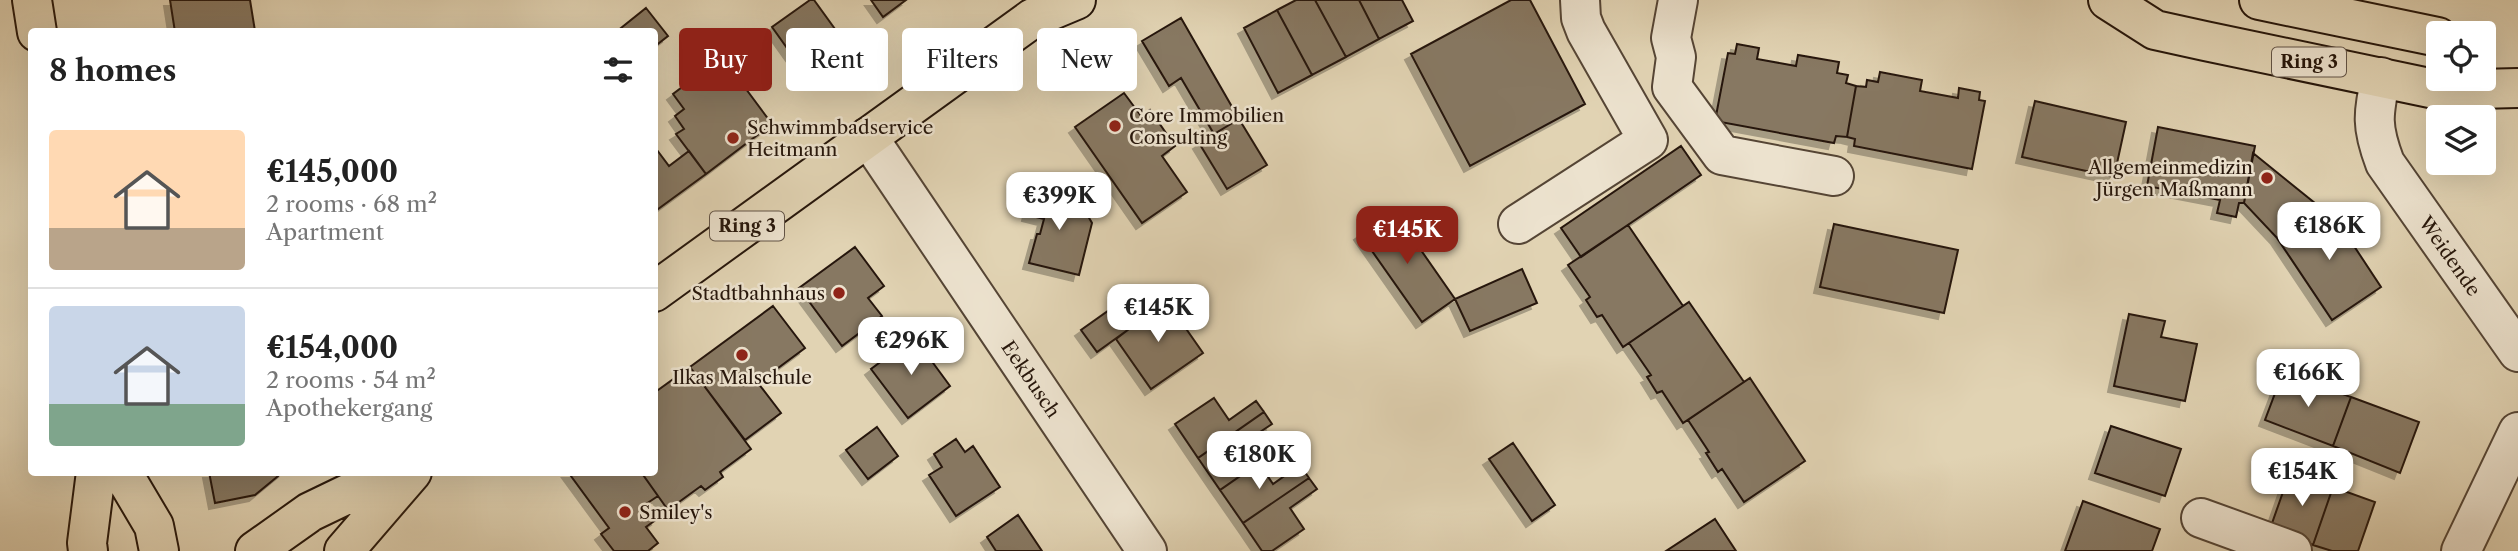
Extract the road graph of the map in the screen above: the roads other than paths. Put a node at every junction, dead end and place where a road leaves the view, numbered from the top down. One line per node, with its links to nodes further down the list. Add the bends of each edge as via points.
1 (32, 0): 8 (main road)
2 (1076, 0): 7 (main road, Ring 3)
3 (1580, 0): 16 (street, via 1586,31 1648,140)
4 (1678, 0): 15 (street, via 1671,38 1676,57 1672,87 1722,155)
5 (2108, 0): 11 (main road, Ring 3, via 2155,30)
6 (2259, 0): 9 (main road)
7 (1037, 9): 14 (main road, Ring 3)
8 (36, 28)
9 (2426, 35)
10 (2496, 66): 12 (main road)
11 (2381, 78): 13 (main road, Ring 3, via 2439,90); 18 (street, Weidende, via 2374,109 2375,136 2385,163)
12 (2518, 79)
13 (2518, 88)
14 (869, 137): 17 (main road, Ring 3); 29 (street, Eekbusch)
15 (1834, 176)
16 (1518, 224)
17 (658, 289)
18 (2518, 352)
19 (2518, 432): 31 (street)
20 (95, 476): 25 (main road)
21 (124, 476): 26 (main road, via 154,526)
22 (385, 476): 27 (main road, via 310,512)
23 (409, 476): 28 (main road)
24 (2201, 517): 30 (street)
25 (88, 551)
26 (159, 551)
27 (255, 551)
28 (344, 551)
29 (1146, 551)
30 (2292, 551)
31 (2461, 551)

